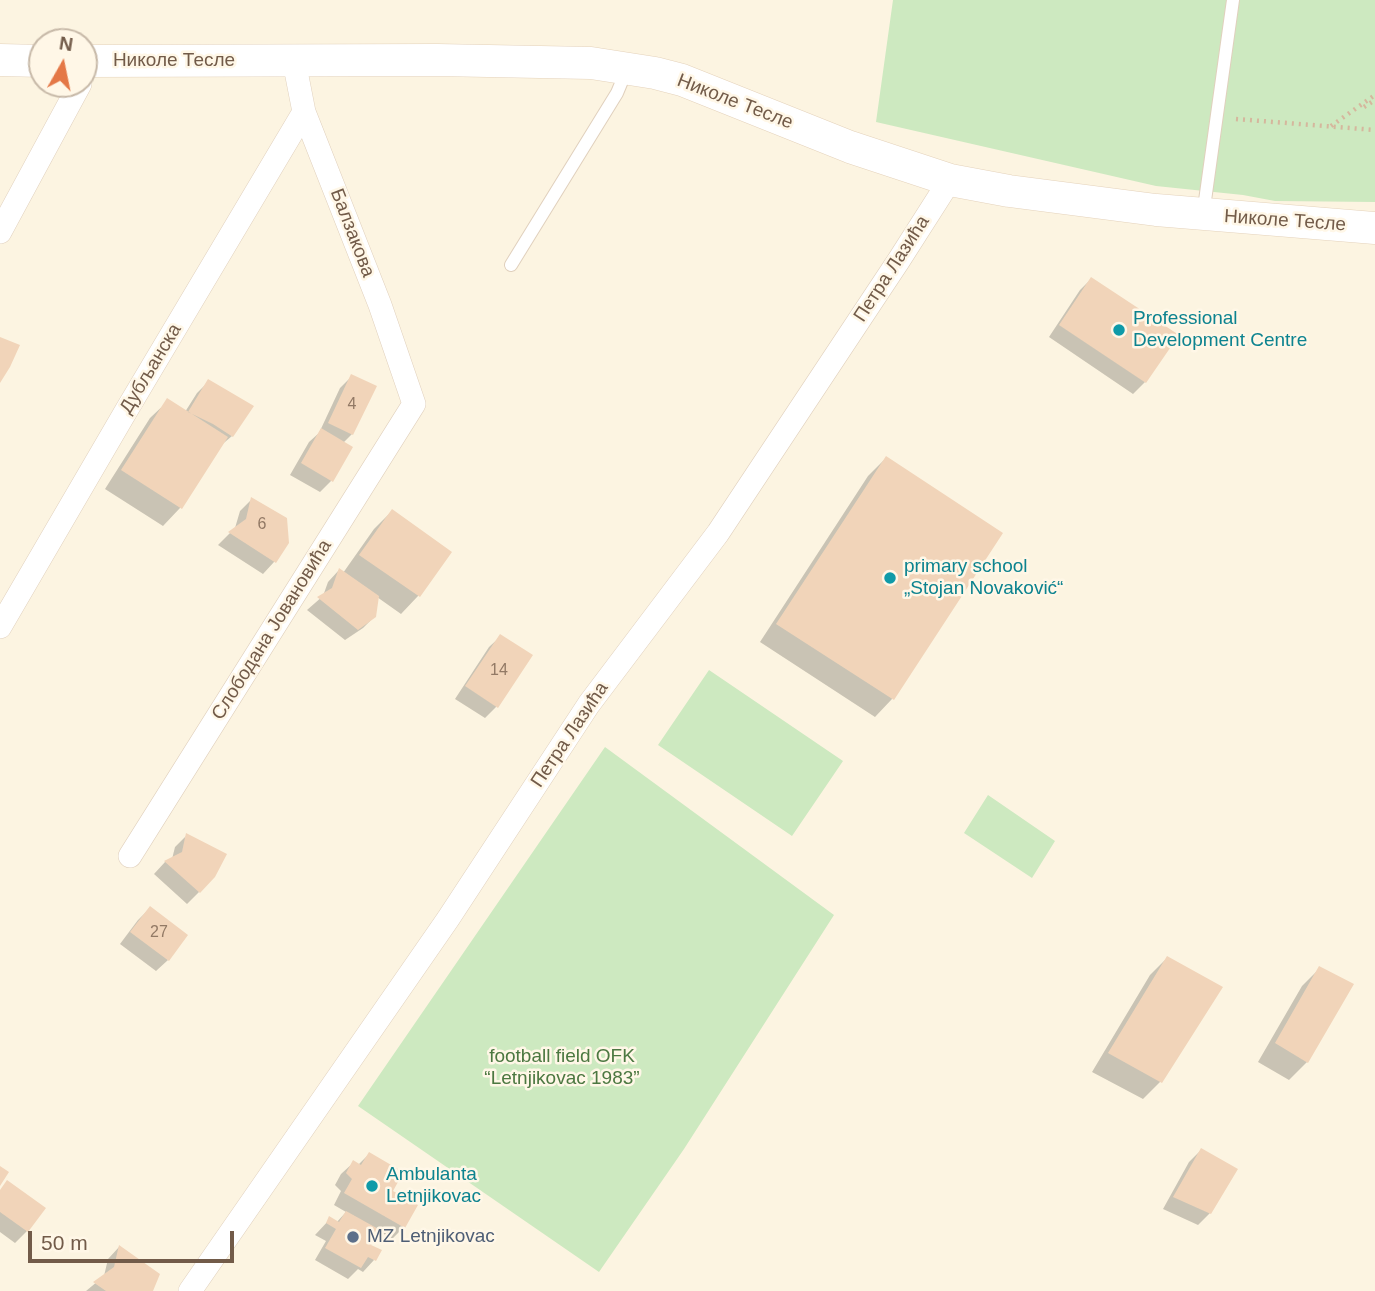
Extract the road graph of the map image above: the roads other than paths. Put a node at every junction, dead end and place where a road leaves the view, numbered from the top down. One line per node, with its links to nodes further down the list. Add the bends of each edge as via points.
1 (1234, 0): 10 (lane)
2 (0, 60): 3 (street)
3 (28, 61)
4 (294, 61): 5 (street, Николе Тесле, via 437,60); 6 (street, Николе Тесле); 8 (street, Балзакова)
5 (624, 67): 9 (street, Николе Тесле, via 682,80 850,147); 13 (lane, via 617,93)
6 (98, 70)
7 (71, 98): 12 (street)
8 (304, 112): 14 (street, Балзакова); 15 (street, Дубљанска)
9 (950, 180): 10 (street, Николе Тесле); 17 (street, Петра Лазића, via 718,533 589,704 448,919)
10 (1203, 215): 11 (street, Николе Тесле)
11 (1375, 228)
12 (0, 232)
13 (511, 265)
14 (415, 404): 16 (street, Слободана Јовановића)
15 (0, 627)
16 (130, 856)
17 (190, 1291)

